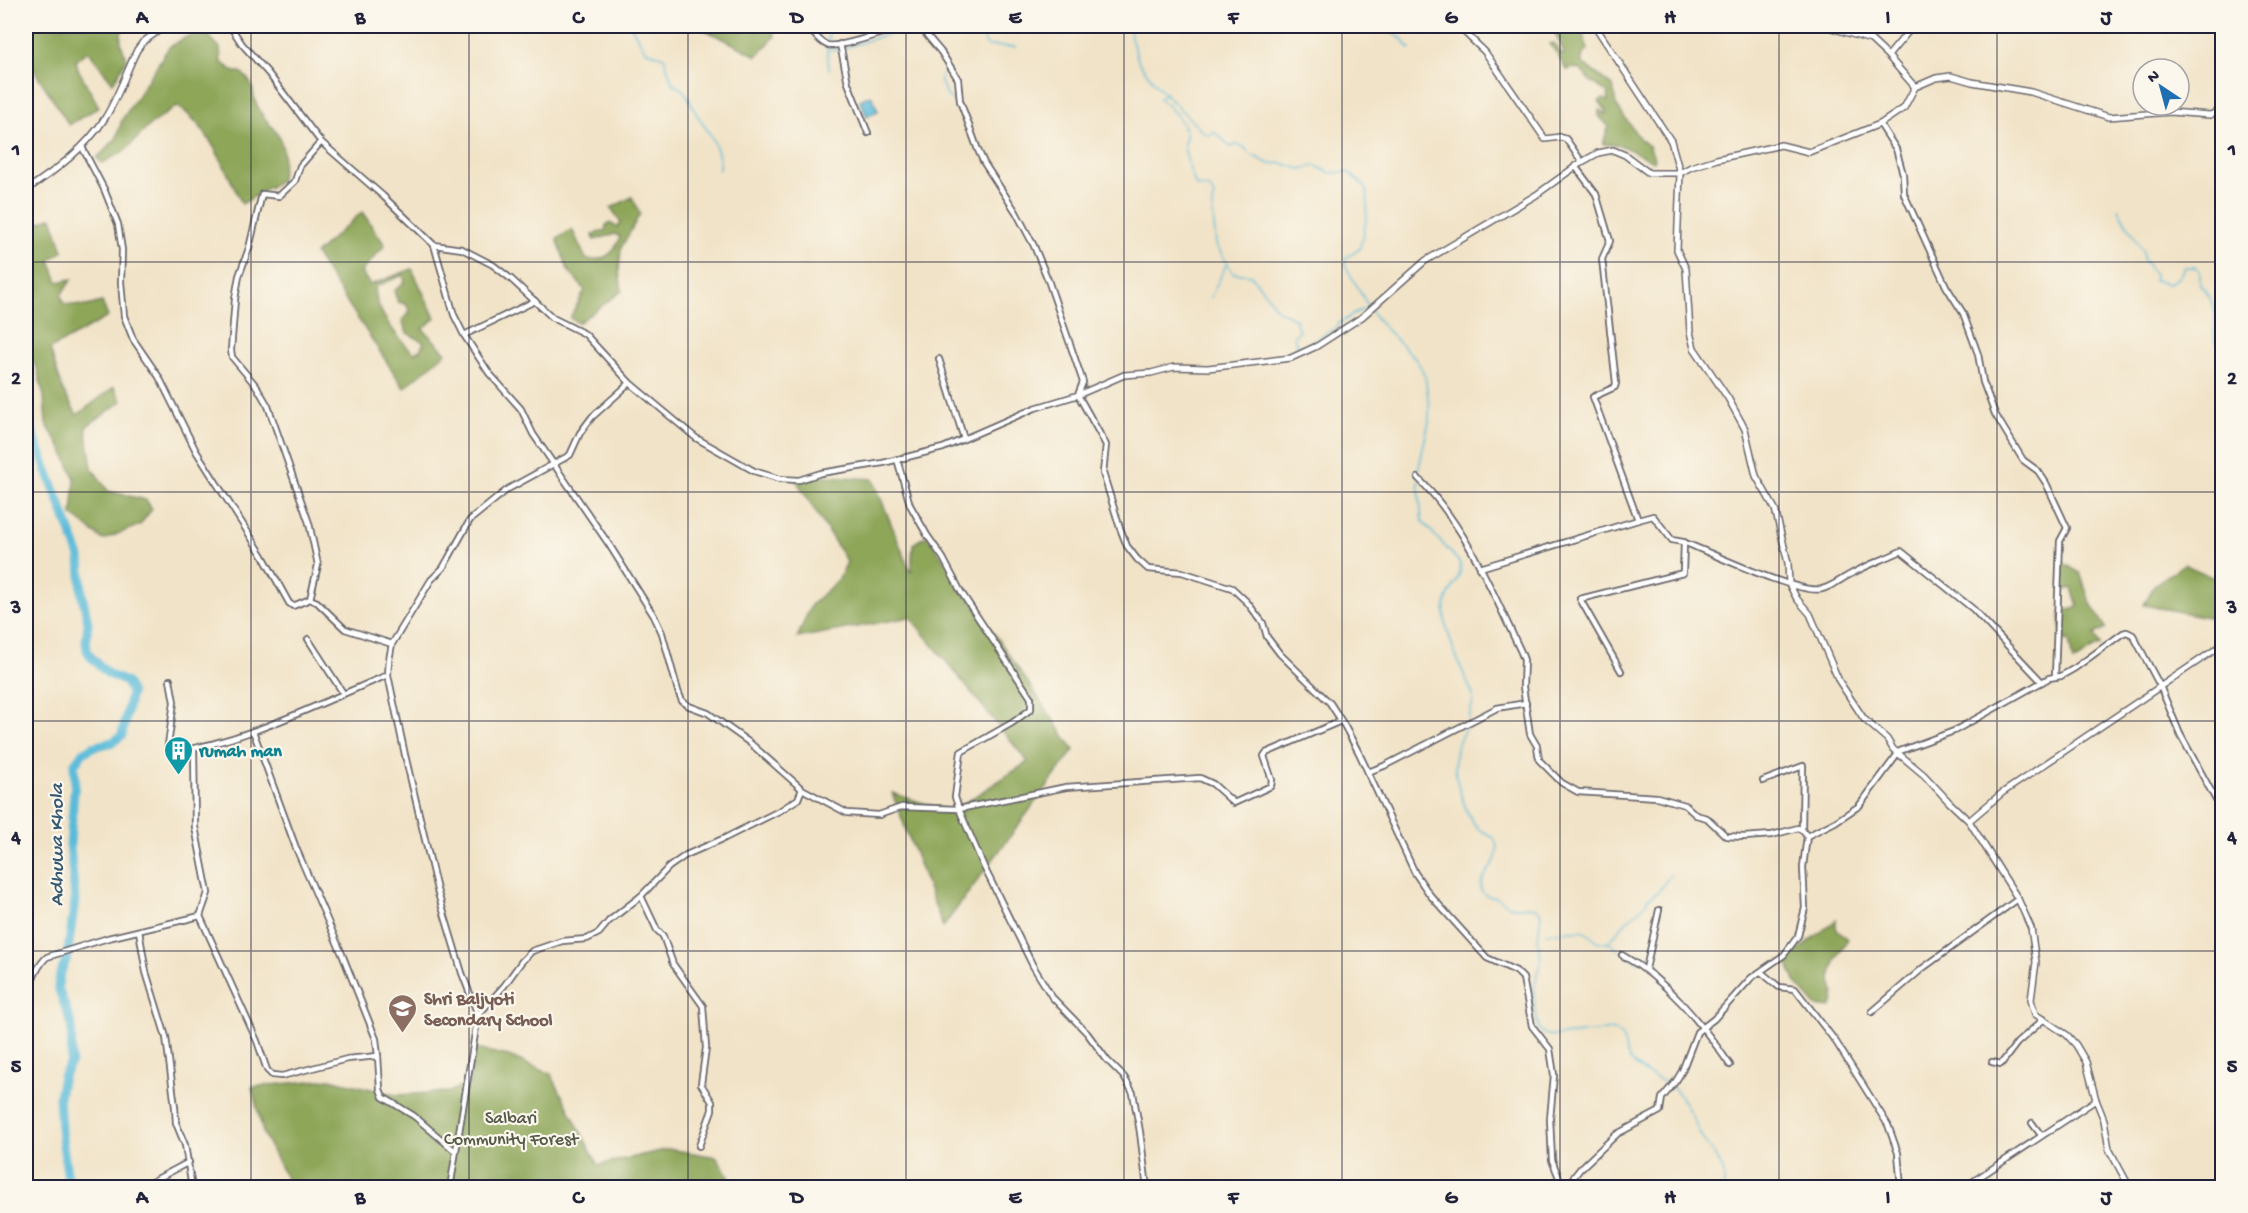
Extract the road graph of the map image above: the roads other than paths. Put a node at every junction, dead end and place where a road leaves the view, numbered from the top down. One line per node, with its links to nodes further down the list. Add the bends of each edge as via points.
1 (165, 26): 18 (street, via 137,50 106,117)
2 (230, 26): 17 (street)
3 (806, 26): 10 (street, via 827,45)
4 (904, 26): 10 (street)
5 (919, 26): 28 (street, via 958,79 960,101 978,150 1034,246 1083,382)
6 (1458, 26): 16 (street, via 1485,52 1545,139)
7 (1595, 26): 21 (street, via 1671,141)
8 (1825, 26): 11 (street, via 1871,40)
9 (1913, 26): 11 (street)
10 (840, 44): 15 (street, via 848,83)
11 (1888, 56): 12 (street)
12 (1915, 87): 13 (street, via 1951,76 2031,92 2109,117 2170,112 2210,115); 14 (street, via 1904,108)
13 (2223, 110)
14 (1880, 124): 21 (street, via 1809,152 1781,145 1717,159); 43 (street, via 1896,149 1904,195 1946,286 1963,313 1995,414 2023,460 2046,483 2067,528 2060,542)
15 (867, 134)
16 (1560, 137): 19 (street, via 1566,139)
17 (321, 142): 23 (street); 37 (street, via 300,166 289,187 279,195 262,194 239,276 231,341 232,357 268,406 309,523 318,565)
18 (82, 147): 22 (street); 37 (street, via 118,224 123,305 132,339 159,377 196,451 290,603 293,606)
19 (1582, 162): 20 (street); 21 (street, via 1613,150 1649,173)
20 (1575, 166): 28 (street, via 1536,195 1425,261 1362,317 1291,358 1124,375); 33 (street, via 1596,194 1610,241 1602,260 1616,383 1593,397)
21 (1680, 173): 36 (street, via 1677,250 1686,269 1694,348 1745,429 1756,476 1775,509 1788,563)
22 (26, 190)
23 (434, 245): 24 (street, via 462,249 477,256); 25 (street, via 454,315)
24 (535, 301): 25 (street); 27 (street, via 553,318 585,334)
25 (464, 335): 31 (street, via 489,373 521,409)
26 (939, 359): 29 (street)
27 (630, 383): 30 (street, via 696,438 754,471 780,479 800,480); 31 (street, via 592,417 570,455)
28 (1078, 395): 29 (street, via 1035,408); 49 (street, via 1106,445 1103,473 1127,546 1137,559 1148,569 1182,572 1232,588 1263,623 1280,654 1330,703)
29 (964, 439): 30 (street)
30 (897, 459): 56 (street, via 910,505 921,525 1031,698 1031,709 961,752 955,798)
31 (555, 465): 39 (street, via 508,489 470,520); 55 (street, via 654,616 682,701 708,713 750,743)
32 (1418, 478): 35 (street, via 1450,516)
33 (1638, 520): 34 (street, via 1653,516 1672,540); 35 (street)
34 (1684, 542): 36 (street); 41 (street, via 1683,573 1580,599)
35 (1480, 568): 48 (street, via 1521,652)
36 (1788, 584): 45 (street, via 1820,590 1901,550 1973,609); 52 (street, via 1810,615 1827,657 1864,719)
37 (310, 599): 39 (street, via 345,629)
38 (308, 639): 47 (street)
39 (392, 644): 42 (street)
40 (2223, 645): 46 (street)
41 (1621, 671)
42 (388, 675): 47 (street); 71 (street, via 437,890)
43 (2055, 677): 45 (street); 46 (street, via 2127,632 2133,635)
44 (170, 680): 51 (street, via 174,702 168,745 170,750)
45 (2042, 682): 52 (street, via 1954,731)
46 (2160, 686): 57 (street, via 2180,734); 58 (street, via 2002,794)
47 (343, 693): 50 (street)
48 (1526, 703): 53 (street, via 1497,708); 59 (street, via 1539,760 1562,783 1578,792 1657,797 1685,805 1726,836)
49 (1341, 721): 53 (street); 56 (street, via 1266,753 1271,786 1234,802 1200,778 1066,787)
50 (253, 731): 51 (street); 74 (street, via 296,848 376,1039)
51 (194, 749): 64 (street, via 195,827 208,893)
52 (1899, 754): 58 (street); 60 (street, via 1859,806)
53 (1368, 772): 87 (street, via 1415,873 1430,896 1487,958 1523,978 1532,1026 1550,1049 1554,1075 1552,1160)
54 (1763, 781): 59 (street, via 1803,766)
55 (801, 789): 56 (street, via 847,813 879,815 902,807); 61 (street, via 798,799 781,810 686,855)
56 (958, 809): 86 (street, via 1033,966 1052,997 1087,1033 1133,1093)
57 (2223, 812)
58 (1969, 821): 62 (street)
59 (1802, 830): 60 (street)
60 (1807, 836): 68 (street, via 1803,867 1805,908 1798,936 1784,955)
61 (641, 896): 71 (street, via 599,933 532,951); 80 (street, via 673,964 703,1006 706,1048 701,1084 712,1102 712,1110)
62 (2018, 899): 70 (street, via 1923,968); 72 (street, via 2031,928 2036,962 2031,1000 2035,1014)
63 (1659, 910): 67 (street)
64 (200, 916): 65 (street); 74 (street, via 272,1075)
65 (139, 931): 69 (street, via 64,951 41,962); 82 (street, via 146,972 166,1037 176,1123)
66 (1622, 955): 67 (street)
67 (1646, 969): 73 (street)
68 (1761, 972): 73 (street); 88 (street, via 1779,987 1796,989 1836,1042 1888,1125 1898,1154)
69 (26, 987)
70 (1872, 1012)
71 (478, 1015): 81 (street)
72 (2044, 1019): 75 (street, via 2001,1064); 77 (street, via 2076,1045 2086,1062)
73 (1703, 1026): 76 (street); 87 (street, via 1676,1081 1662,1098 1660,1112 1617,1134)
74 (378, 1056): 81 (street, via 383,1097 414,1116)
75 (1992, 1062)
76 (1730, 1065)
77 (2096, 1100): 79 (street); 90 (street, via 2109,1149)
78 (2032, 1124): 79 (street)
79 (2041, 1135): 89 (street)
80 (699, 1146)
81 (455, 1151): 85 (street)
82 (189, 1162): 83 (street); 84 (street)
83 (141, 1188)
84 (192, 1188)
85 (450, 1188)
86 (1146, 1188)
87 (1564, 1188)
88 (1901, 1188)
89 (1964, 1188)
90 (2130, 1188)

